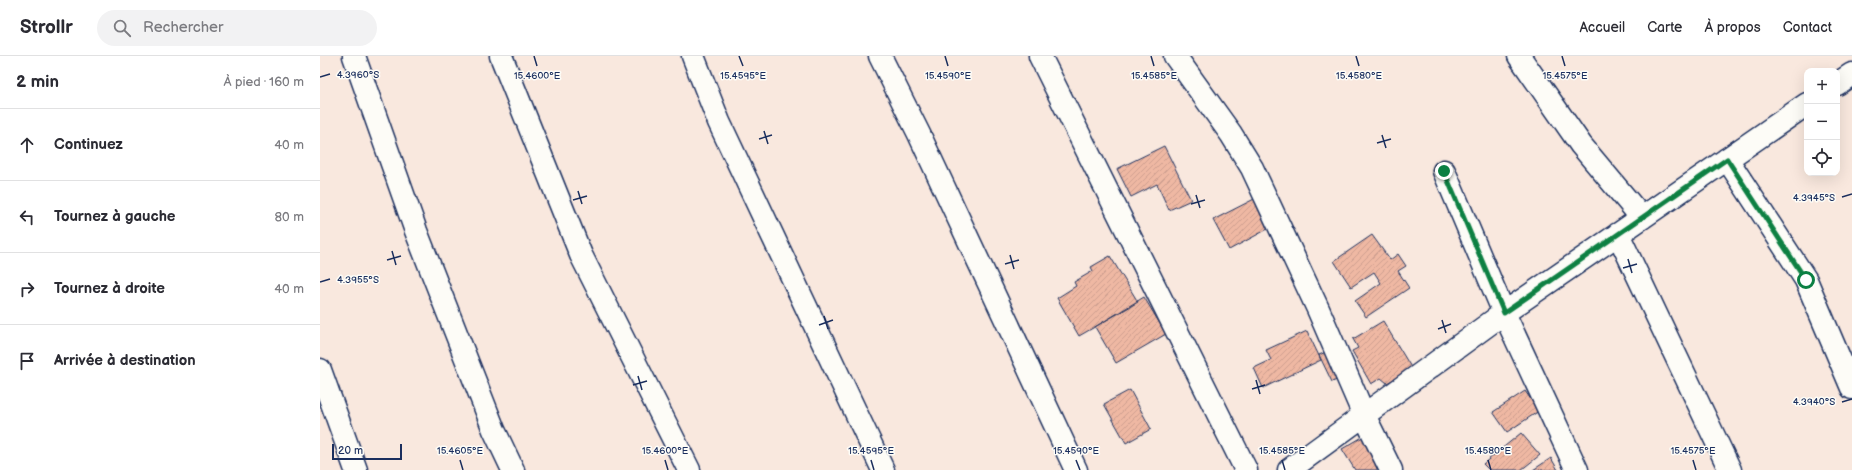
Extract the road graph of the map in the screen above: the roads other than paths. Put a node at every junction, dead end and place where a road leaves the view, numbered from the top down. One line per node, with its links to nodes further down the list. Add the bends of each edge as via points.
1 (354, 56): 20 (street, via 419,238 494,430)
2 (501, 56): 21 (street, via 581,255)
3 (692, 56): 22 (street, via 720,122)
4 (880, 56): 23 (street)
5 (1040, 56): 24 (street)
6 (1175, 56): 18 (street, via 1227,128 1252,168)
7 (1519, 56): 13 (street, via 1581,145)
8 (1852, 74): 9 (street)
9 (1840, 82)
10 (1804, 106): 11 (street)
11 (1727, 159): 13 (street); 17 (street, via 1806,280)
12 (1444, 171): 15 (street)
13 (1642, 218): 14 (street)
14 (1618, 234): 15 (street); 28 (street)
15 (1504, 313): 18 (street); 27 (street)
16 (320, 370): 19 (street)
17 (1852, 388)
18 (1364, 415): 25 (street); 26 (street)
19 (356, 470)
20 (513, 470)
21 (689, 470)
22 (883, 470)
23 (1076, 470)
24 (1246, 470)
25 (1289, 470)
26 (1391, 470)
27 (1577, 470)
28 (1730, 470)

